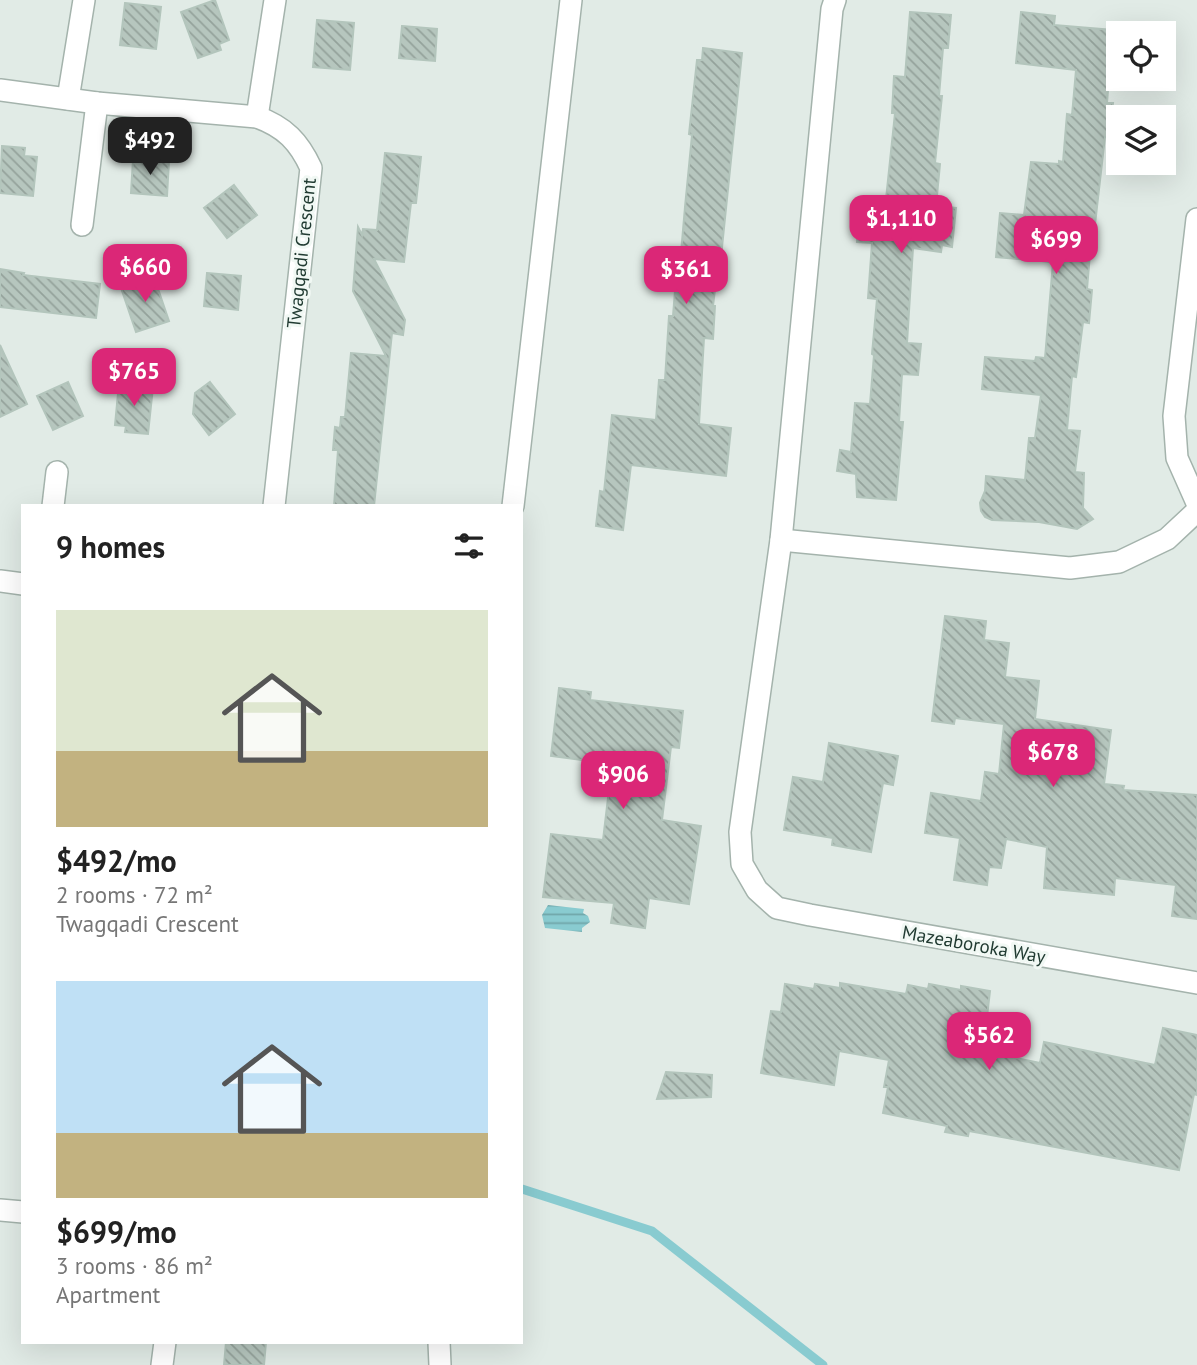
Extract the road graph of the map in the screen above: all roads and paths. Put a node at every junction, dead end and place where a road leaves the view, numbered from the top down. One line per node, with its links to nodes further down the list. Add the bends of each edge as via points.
1 (84, 0): 6 (street)
2 (275, 0): 8 (street)
3 (571, 0): 15 (street)
4 (835, 0): 17 (street)
5 (0, 90): 6 (street, Twagqadi Crescent)
6 (68, 99): 7 (street, Twagqadi Crescent)
7 (97, 103): 8 (street, Twagqadi Crescent); 10 (street)
8 (257, 117): 14 (street, Twagqadi Crescent, via 277,124 293,138 311,168)
9 (1197, 219): 12 (street, via 1174,416 1177,458)
10 (82, 225)
11 (57, 472): 13 (street)
12 (1197, 503)
13 (53, 504)
14 (274, 504)
15 (513, 504)
16 (1197, 511): 17 (street, via 1167,539 1119,562 1070,568)
17 (781, 540): 20 (street, Mazeaboroka Way, via 740,832 742,864 757,890 777,908 810,915)
18 (0, 582): 19 (street)
19 (21, 584)
20 (1197, 983)
21 (0, 1210): 22 (street)
22 (21, 1212)
23 (165, 1344): 25 (street)
24 (439, 1344): 26 (street)
25 (162, 1365)
26 (440, 1365)

